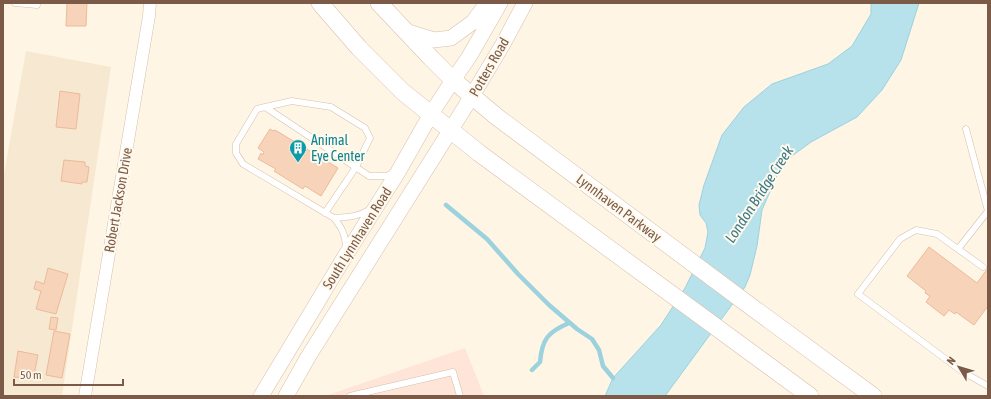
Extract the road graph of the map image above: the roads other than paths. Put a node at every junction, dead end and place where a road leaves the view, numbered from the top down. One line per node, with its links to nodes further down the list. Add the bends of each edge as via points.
1 (15, 3): 2 (lane, via 37,6)
2 (37, 3)
3 (150, 3): 26 (street, Robert Jackson Drive)
4 (320, 3): 13 (main road, via 359,48 403,92)
5 (379, 3): 9 (main road, Lynnhaven Parkway)
6 (487, 3): 9 (street, via 473,22 451,38 434,40)
7 (500, 3): 10 (street, Potters Road)
8 (525, 3): 11 (street, Potters Road)
9 (405, 31): 10 (main road, Lynnhaven Parkway)
10 (453, 80): 11 (main road, Lynnhaven Parkway); 13 (street, South Lynnhaven Road)
11 (472, 96): 15 (street, Potters Road); 32 (main road, Lynnhaven Parkway)
12 (265, 107): 16 (lane); 16 (lane, via 292,101 331,107 365,128 370,138); 20 (lane, via 257,108 236,144 236,153 242,164)
13 (431, 114): 15 (main road); 17 (street, South Lynnhaven Road)
14 (966, 129): 19 (lane)
15 (451, 130): 28 (street, South Lynnhaven Road); 31 (main road)
16 (356, 167): 17 (lane, via 369,176 386,176); 20 (lane)
17 (398, 172): 18 (street, South Lynnhaven Road)
18 (378, 204): 21 (lane, via 362,215); 23 (street, South Lynnhaven Road)
19 (988, 211): 22 (lane)
20 (325, 213): 21 (lane)
21 (334, 218): 23 (lane, via 346,238)
22 (958, 249): 24 (lane); 25 (lane, via 938,234 916,230 900,239 858,294 963,372)
23 (347, 253): 27 (street, South Lynnhaven Road)
24 (983, 267)
25 (988, 386)
26 (85, 396)
27 (261, 396)
28 (286, 396)
29 (350, 396): 30 (lane, via 453,372)
30 (460, 396)
31 (810, 396)
32 (873, 396)

